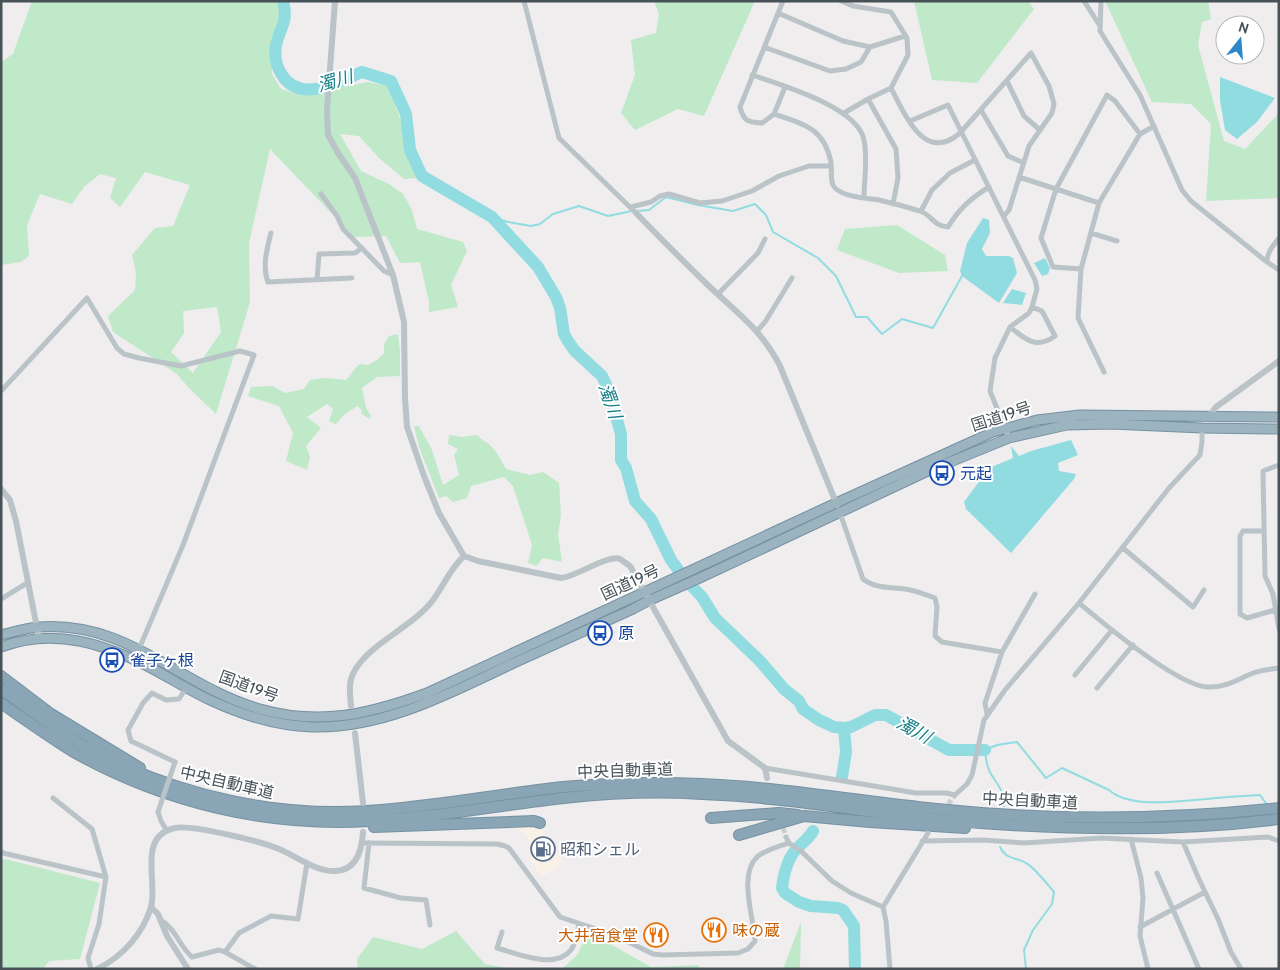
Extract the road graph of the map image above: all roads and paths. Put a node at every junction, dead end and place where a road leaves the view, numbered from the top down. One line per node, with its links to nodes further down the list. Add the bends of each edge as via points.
1 (335, 1): 48 (street, via 328,135 355,178)
2 (524, 1): 36 (street, via 559,138)
3 (783, 1): 8 (street)
4 (841, 1): 7 (street)
5 (1084, 1): 9 (street)
6 (1101, 1): 9 (street)
7 (852, 4): 10 (street, via 891,12)
8 (778, 13): 11 (street); 12 (street, via 843,41)
9 (1100, 26): 22 (street)
10 (905, 36): 12 (street); 16 (street, via 908,55)
11 (764, 47): 12 (street, via 830,71 846,69 861,62); 13 (street)
12 (870, 47)
13 (752, 75): 15 (street); 20 (street, via 740,107 742,116 749,122 762,123)
14 (1006, 81): 18 (street); 23 (street, via 1024,116); 23 (street, via 1031,53 1054,99 1052,112)
15 (785, 87): 19 (street); 20 (street)
16 (891, 88): 17 (street); 21 (street)
17 (868, 99): 19 (street); 35 (street, via 896,149 898,178)
18 (981, 110): 24 (street); 27 (street, via 1008,156)
19 (844, 113): 33 (street, via 854,121 864,138)
20 (774, 114): 28 (street, via 817,132 828,150)
21 (910, 121): 24 (street, via 918,134 935,142 942,143); 24 (street, via 948,105)
22 (1154, 126): 25 (street); 45 (street, via 1182,190 1191,201)
23 (1040, 130): 27 (street, via 1029,146)
24 (960, 133): 26 (street)
25 (1140, 134): 31 (street, via 1107,95); 34 (street)
26 (975, 160): 30 (street); 37 (street, via 950,173 932,190)
27 (1024, 163): 29 (street)
28 (831, 166): 33 (street, via 833,185 838,190); 36 (street, via 809,166 722,201 700,203 669,194)
29 (1020, 177): 31 (street); 38 (street)
30 (989, 187): 37 (street, via 970,199 948,227 940,227); 38 (street)
31 (1056, 189): 34 (street); 46 (street, via 1041,238 1053,267)
32 (321, 194): 44 (street, via 344,229)
33 (864, 198): 35 (street)
34 (1099, 203): 40 (street)
35 (893, 204): 37 (street)
36 (633, 210): 52 (street)
37 (921, 211)
38 (1004, 216): 53 (street, via 1035,280 1037,289)
39 (272, 233): 51 (street, via 267,250 265,275 268,282)
40 (1091, 233): 43 (street); 46 (street)
41 (1279, 238): 45 (street, via 1270,249)
42 (765, 239): 52 (street, via 758,253)
43 (1117, 241)
44 (362, 248): 48 (street); 51 (street, via 355,253 319,254)
45 (1267, 262): 47 (street)
46 (1081, 269): 57 (street, via 1078,318)
47 (1279, 270)
48 (393, 276): 71 (street, via 404,322 407,427 439,513)
49 (352, 278): 51 (street)
50 (792, 278): 55 (street)
51 (317, 280)
52 (718, 294): 55 (street)
53 (1032, 307): 54 (street); 54 (street, via 1042,311 1055,336 1048,342 1033,342)
54 (1010, 327): 61 (street, via 995,358 990,391)
55 (758, 331): 67 (street, via 780,366)
56 (1279, 361): 59 (street, via 1216,407)
57 (1104, 372)
58 (1, 392): 86 (street, via 87,298 117,348 131,356 181,366 240,350 254,355 183,545)
59 (1209, 416): 60 (highway, 国道19号); 61 (highway, 国道19号, via 1080,415 1050,417)
60 (1279, 417)
61 (1004, 428): 64 (street); 67 (highway, 国道19号)
62 (1202, 428): 63 (highway, 国道19号); 64 (highway, 国道19号, via 1067,425); 70 (street, via 1200,455 1169,488)
63 (1279, 429)
64 (1008, 438): 68 (highway, 国道19号)
65 (1279, 465): 69 (street, via 1263,470)
66 (1, 489): 72 (street, via 10,500 16,521)
67 (836, 503): 68 (street); 75 (highway, 国道19号, via 663,583)
68 (840, 513): 75 (highway, 国道19号, via 668,592); 87 (street, via 863,579 877,586 906,589 936,598 935,636 942,642)
69 (1264, 531): 78 (street, via 1265,576 1273,594); 78 (street, via 1243,531 1240,536 1240,614 1248,618)
70 (1123, 548): 73 (street, via 1193,607); 77 (street)
71 (464, 556): 75 (street, via 561,578 571,577 610,558 619,558 630,566); 95 (street, via 421,613 359,663 351,680)
72 (27, 583): 76 (street); 79 (street)
73 (1204, 590)
74 (1034, 594): 87 (street)
75 (646, 596): 86 (highway, 国道19号, via 427,693 359,714 307,717 260,709 215,691); 91 (highway, 国道19号, via 633,609 420,705 357,724 310,727 263,720 237,712); 98 (street, via 728,742)
76 (1, 599)
77 (1079, 603): 81 (street); 96 (street)
78 (1275, 610): 80 (street)
79 (37, 627): 82 (highway, 国道19号); 83 (street); 86 (highway, 国道19号, via 100,632)
80 (1279, 629)
81 (1112, 630): 84 (street); 89 (street)
82 (1, 635)
83 (39, 638): 85 (highway, 国道19号); 91 (highway, 国道19号, via 79,640 97,646 152,669)
84 (1133, 645): 88 (street, via 1181,679 1208,688 1228,685 1257,672); 92 (street)
85 (1, 647)
86 (139, 648)
87 (1002, 652): 96 (street, via 985,703)
88 (1279, 668)
89 (1075, 675)
90 (1, 676): 99 (highway, via 51,714)
91 (186, 688): 110 (street, bridge, via 179,699 166,700 152,693 128,730 131,741 175,762 158,812)
92 (1097, 688)
93 (1, 689): 99 (highway, 中央自動車道, via 98,754)
94 (1, 703): 103 (highway, 中央自動車道, via 70,750 119,775 175,797)
95 (351, 706)
96 (986, 714): 98 (street, via 972,775 955,795 916,793)
97 (355, 733): 102 (street)
98 (765, 768): 100 (street)
99 (154, 778): 104 (highway, 中央自動車道, via 206,796 251,805 337,812 448,803 563,788 654,783 750,787 938,809 1053,817 1167,817)
100 (767, 778)
101 (53, 798): 124 (street, via 92,829)
102 (362, 803)
103 (215, 808): 108 (highway, via 234,818 258,823 333,828); 109 (highway, 中央自動車道, via 292,820 353,822 565,798 646,793 702,794 946,820)
104 (1279, 808)
105 (804, 816): 106 (highway, via 778,813); 109 (highway, via 1013,830); 113 (highway)
106 (711, 818)
107 (1276, 819): 109 (highway, 中央自動車道, via 1116,829)
108 (540, 823)
109 (1053, 827)
110 (167, 831): 122 (street, via 176,827 189,828 251,840); 126 (street, via 158,838 152,852)
111 (363, 832): 119 (street)
112 (928, 834): 116 (street)
113 (739, 835)
114 (786, 836): 120 (street)
115 (1131, 839): 116 (street, via 1024,843); 118 (street); 132 (street, via 1141,878)
116 (922, 841): 127 (street)
117 (1279, 841): 118 (street, via 1268,836)
118 (1184, 842): 125 (street)
119 (366, 843): 122 (street, via 358,858 344,869 328,871); 130 (street, via 505,846 555,912); 131 (street, via 364,888 401,898 426,900)
120 (789, 843): 127 (street, via 851,893); 130 (street, via 756,858 749,872 755,941 738,953 658,955)
121 (1, 851): 124 (street)
122 (306, 862): 134 (street, via 298,919 271,916 239,933)
123 (1158, 873): 128 (street)
124 (106, 877): 135 (street, via 99,924 88,958)
125 (1205, 892): 128 (street); 142 (street)
126 (151, 907): 129 (street); 136 (street, via 142,929 123,952)
127 (883, 907): 139 (street)
128 (1173, 910): 132 (street); 141 (street)
129 (162, 921): 134 (street, via 168,924 192,956 218,950); 137 (street, via 167,936)
130 (580, 924): 133 (street, via 570,951 565,957 551,962 497,948)
131 (430, 925)
132 (1140, 927): 140 (street)
133 (502, 932)
134 (225, 952): 138 (street)
135 (91, 969)
136 (97, 969)
137 (188, 969)
138 (256, 969)
139 (890, 969)
140 (1148, 969)
141 (1199, 969)
142 (1241, 969)

